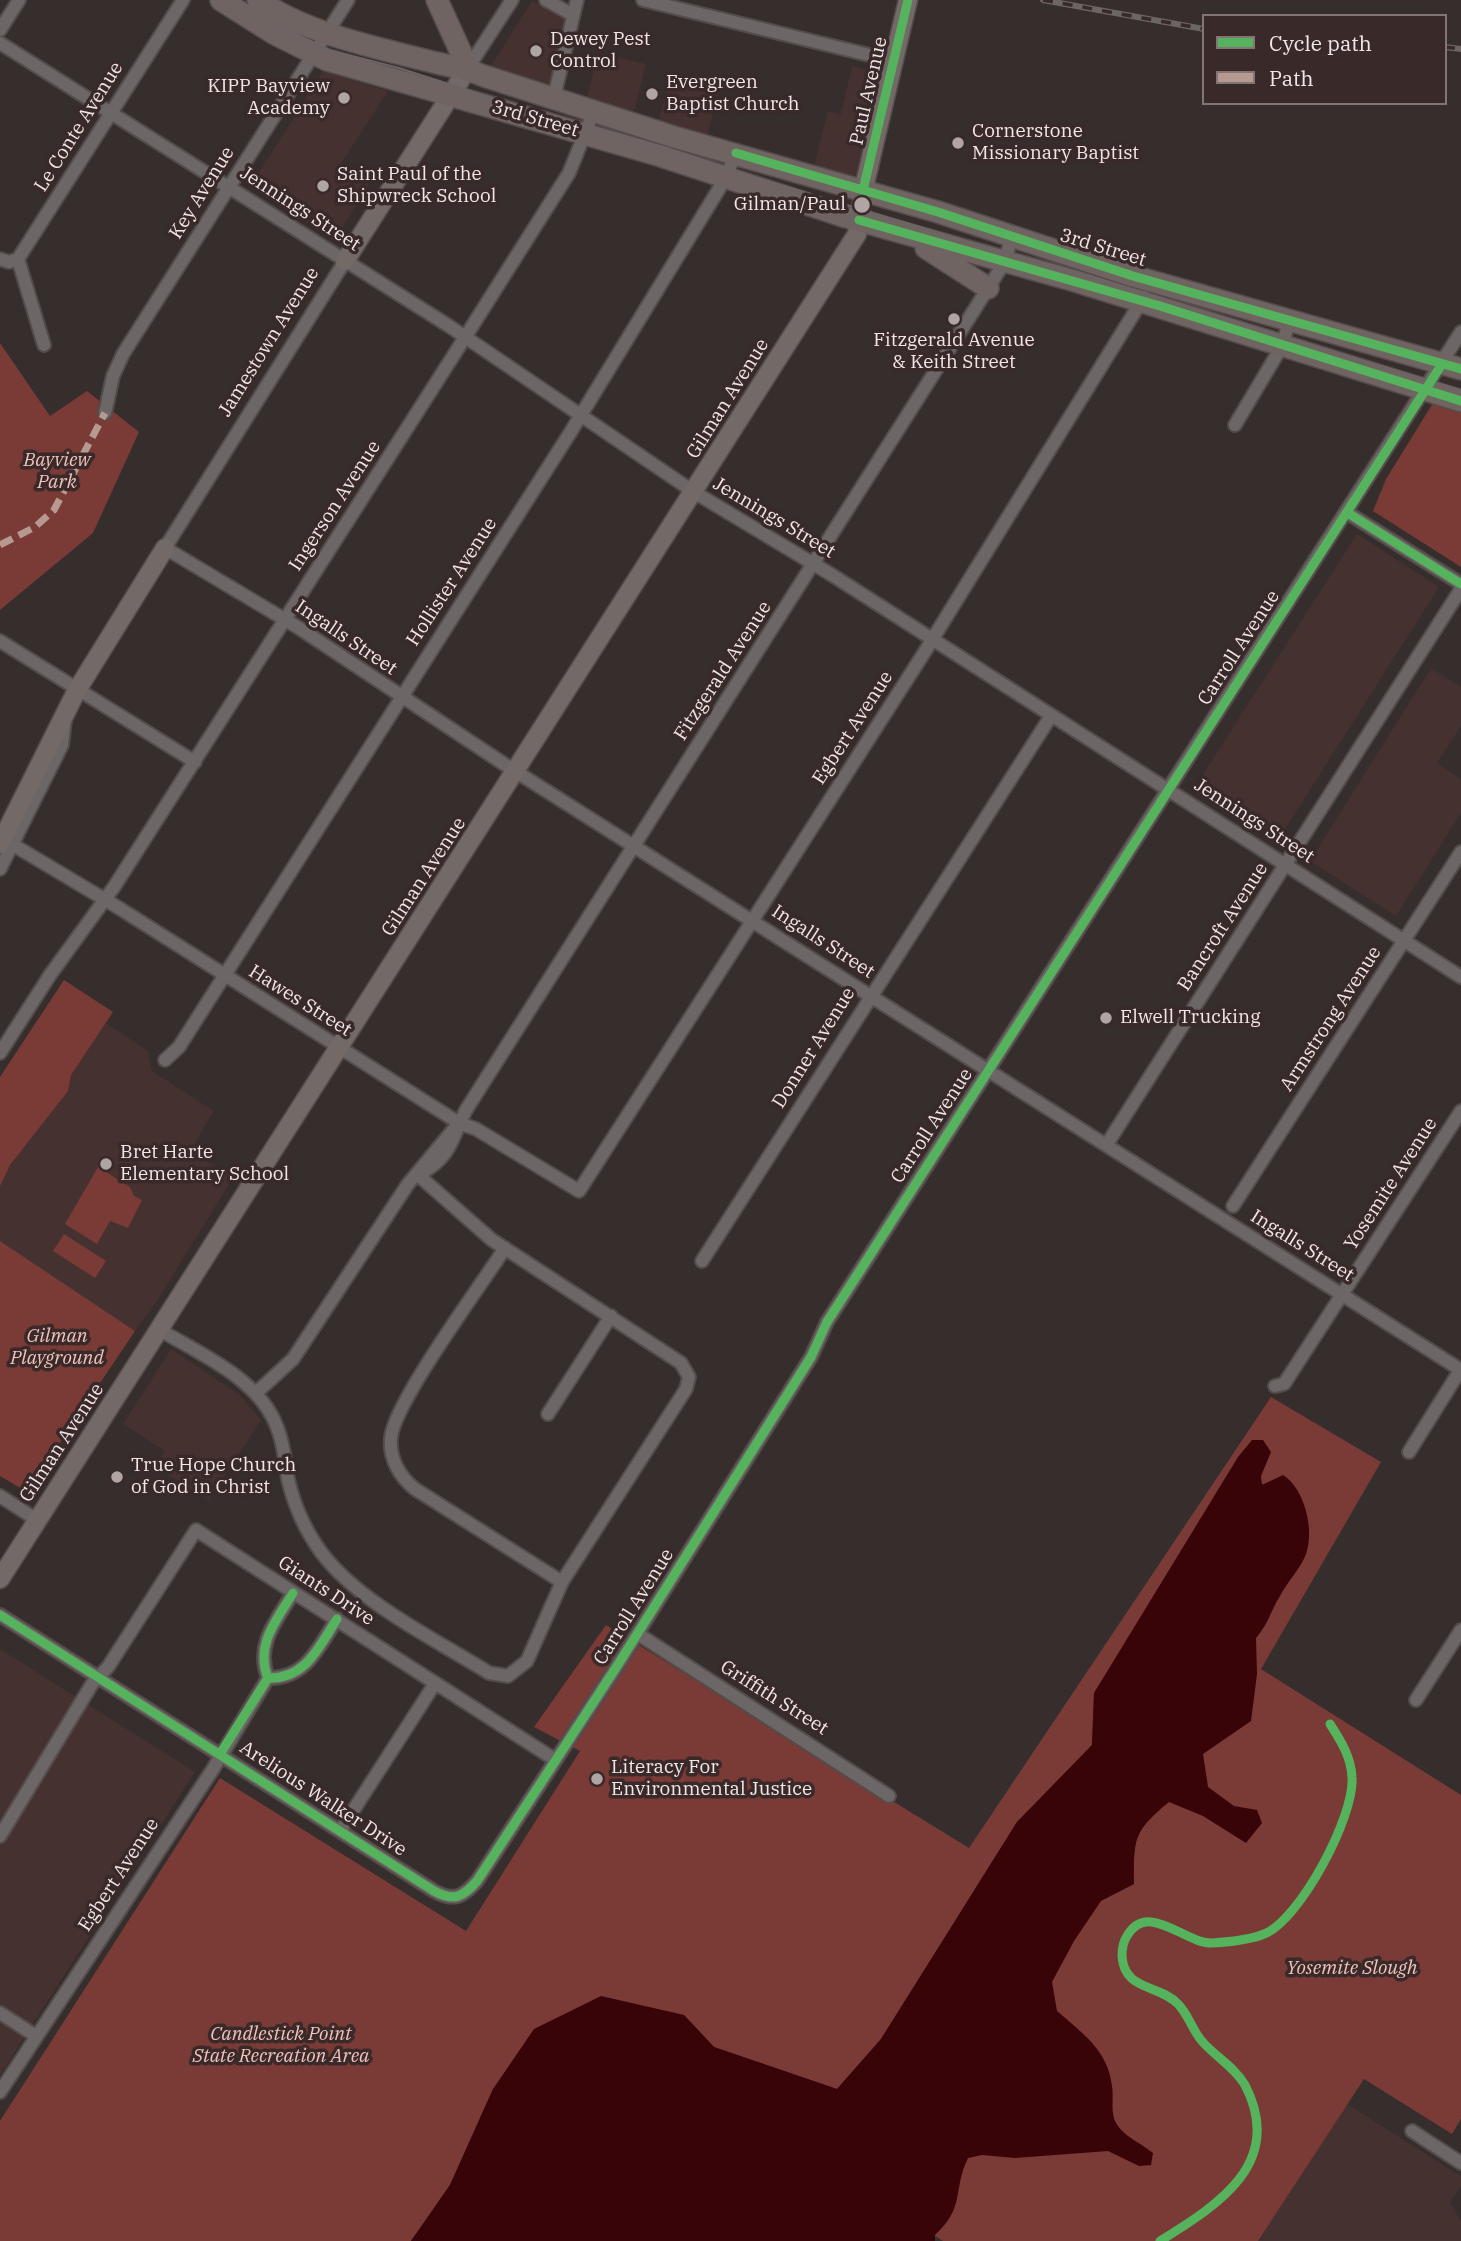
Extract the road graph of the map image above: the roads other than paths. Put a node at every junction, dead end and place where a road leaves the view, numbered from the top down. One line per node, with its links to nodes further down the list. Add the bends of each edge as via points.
1 (19, 0): 13 (street)
2 (183, 0): 22 (street, Le Conte Avenue)
3 (221, 0): 16 (main road, 3rd Street)
4 (258, 0): 14 (main road, 3rd Street, via 284,16)
5 (348, 0): 14 (street, Key Avenue)
6 (437, 0): 18 (main road)
7 (512, 0): 18 (street, Jamestown Avenue)
8 (546, 0): 12 (street)
9 (577, 0): 12 (street)
10 (643, 0): 17 (street)
11 (908, 0): 17 (street, Paul Avenue)
12 (573, 15): 20 (street)
13 (1, 24)
14 (327, 32): 16 (street, Key Avenue); 18 (main road, 3rd Street)
15 (0, 43): 22 (street, Jennings Street)
16 (313, 54): 19 (main road, 3rd Street); 26 (street, Key Avenue)
17 (894, 61): 27 (street, Paul Avenue)
18 (468, 68): 19 (street, Jamestown Avenue); 20 (main road, 3rd Street)
19 (450, 96): 23 (main road, 3rd Street); 33 (street, Jamestown Avenue)
20 (554, 97): 21 (main road, 3rd Street)
21 (594, 111): 23 (street, Ingerson Avenue); 24 (main road, 3rd Street)
22 (111, 113): 26 (street, Jennings Street); 31 (street, Le Conte Avenue)
23 (586, 134): 25 (main road, 3rd Street); 40 (street, Ingerson Avenue, via 569,173)
24 (736, 153): 25 (street, Hollister Avenue); 27 (main road, 3rd Street)
25 (726, 179): 28 (main road, 3rd Street); 47 (street, Hollister Avenue)
26 (228, 186): 33 (street, Jennings Street); 46 (street, Key Avenue, via 123,354)
27 (863, 190): 28 (street, Gilman Avenue); 30 (main road, 3rd Street)
28 (859, 220): 29 (main road, 3rd Street); 49 (street, Gilman Avenue, via 857,234)
29 (903, 233): 34 (main road, 3rd Street); 36 (main road)
30 (1012, 237): 34 (street, Fitzgerald Avenue); 35 (main road, 3rd Street)
31 (18, 259): 32 (street); 41 (street)
32 (0, 260)
33 (345, 261): 40 (street, Jennings Street); 51 (street, Jamestown Avenue)
34 (1004, 263): 36 (street, Fitzgerald Avenue); 37 (main road, 3rd Street)
35 (1149, 280): 37 (street, Egbert Avenue); 38 (main road, 3rd Street)
36 (988, 288): 52 (street, Fitzgerald Avenue)
37 (1143, 301): 42 (main road, 3rd Street); 55 (street, Egbert Avenue)
38 (1290, 319): 42 (street); 43 (main road, 3rd Street)
39 (1461, 332): 43 (street, Carroll Avenue)
40 (464, 339): 47 (street, Jennings Street); 54 (street, Ingerson Avenue)
41 (44, 345)
42 (1282, 346): 44 (main road, 3rd Street); 48 (street)
43 (1451, 367): 44 (street, Carroll Avenue)
44 (1423, 390): 45 (main road, 3rd Street); 50 (street, Carroll Avenue)
45 (1461, 401)
46 (105, 413)
47 (579, 415): 49 (street, Jennings Street); 58 (street, Hollister Avenue)
48 (1235, 425)
49 (694, 492): 52 (street, Jennings Street); 61 (street, Gilman Avenue)
50 (1348, 513): 53 (street); 62 (street, Carroll Avenue)
51 (165, 548): 54 (street, Ingalls Street); 57 (street, Jamestown Avenue)
52 (814, 565): 55 (street, Jennings Street); 64 (street, Fitzgerald Avenue)
53 (1461, 586): 66 (street, Bancroft Avenue)
54 (285, 620): 58 (street, Ingalls Street); 60 (street, Ingerson Avenue)
55 (932, 640): 59 (street, Jennings Street); 69 (street, Egbert Avenue)
56 (0, 641): 57 (street)
57 (78, 688): 60 (street); 63 (street, Jamestown Avenue)
58 (401, 698): 61 (street, Ingalls Street); 71 (street, Hollister Avenue)
59 (1051, 716): 62 (street, Jennings Street); 73 (street, Donner Avenue)
60 (195, 762): 68 (street, Ingerson Avenue)
61 (516, 772): 64 (street, Ingalls Street); 74 (street, Gilman Avenue)
62 (1168, 789): 66 (street, Jennings Street); 77 (street, Carroll Avenue)
63 (4, 841): 67 (street, Jamestown Avenue); 68 (street, Hawes Street)
64 (634, 845): 69 (street, Ingalls Street); 79 (street, Fitzgerald Avenue)
65 (1461, 852): 70 (street, Armstrong Avenue)
66 (1286, 865): 70 (street, Jennings Street); 80 (street, Bancroft Avenue)
67 (0, 869)
68 (106, 900): 71 (street, Hawes Street); 75 (street, Ingerson Avenue)
69 (752, 919): 73 (street, Ingalls Street); 82 (street, Egbert Avenue)
70 (1405, 940): 72 (street, Jennings Street); 83 (street, Armstrong Avenue)
71 (224, 976): 74 (street, Hawes Street); 76 (street, Hollister Avenue, via 179,1047)
72 (1461, 977)
73 (870, 995): 77 (street, Ingalls Street); 85 (street, Donner Avenue)
74 (339, 1049): 79 (street, Hawes Street); 88 (street, Gilman Avenue)
75 (0, 1053)
76 (165, 1060)
77 (989, 1069): 80 (street, Ingalls Street); 102 (street, Carroll Avenue, via 827,1322 811,1357)
78 (1461, 1111): 86 (street, Yosemite Avenue)
79 (459, 1123): 81 (street, Fitzgerald Avenue); 82 (street, Hawes Street)
80 (1107, 1144): 86 (street, Ingalls Street)
81 (418, 1175): 84 (street); 91 (street, Fitzgerald Avenue, via 302,1347)
82 (579, 1191)
83 (1233, 1206)
84 (505, 1248): 87 (street); 97 (street, via 397,1415 391,1448 399,1472 415,1489)
85 (702, 1261)
86 (1343, 1295): 89 (street, Ingalls Street); 90 (street, Yosemite Avenue)
87 (611, 1316): 92 (street); 97 (street, via 681,1363 688,1382)
88 (160, 1330): 91 (street); 95 (street, Gilman Avenue)
89 (1461, 1369): 93 (street)
90 (1280, 1385)
91 (256, 1393): 97 (street, via 277,1426 299,1514 331,1566 374,1601 488,1673 508,1676 521,1668)
92 (548, 1414)
93 (1409, 1452)
94 (0, 1496): 95 (street)
95 (37, 1520): 96 (street, Gilman Avenue)
96 (0, 1578)
97 (562, 1582)
98 (293, 1593): 100 (street, Giants Drive); 103 (street, Giants Drive, via 197,1530); 104 (street, via 268,1634 263,1652)
99 (0, 1615): 103 (street, Arelious Walker Drive)
100 (337, 1619): 104 (street, via 308,1663 293,1675); 105 (street, Giants Drive)
101 (1461, 1630): 106 (street)
102 (638, 1634): 108 (street, Carroll Avenue); 109 (street, Griffith Street)
103 (98, 1677): 107 (street, Arelious Walker Drive); 111 (street)
104 (268, 1678): 107 (street, Egbert Avenue)
105 (434, 1685): 108 (street, Giants Drive); 110 (street)
106 (1416, 1700)
107 (220, 1754): 110 (street, Arelious Walker Drive); 114 (street, Egbert Avenue)
108 (554, 1759): 112 (street, Carroll Avenue, via 477,1881 463,1895)
109 (889, 1796)
110 (340, 1831): 112 (street, Arelious Walker Drive)
111 (0, 1836)
112 (450, 1898)
113 (0, 2013): 114 (street)
114 (36, 2036): 115 (street, Egbert Avenue)
115 (0, 2092)
116 (1412, 2131): 117 (street)
117 (1459, 2157)

